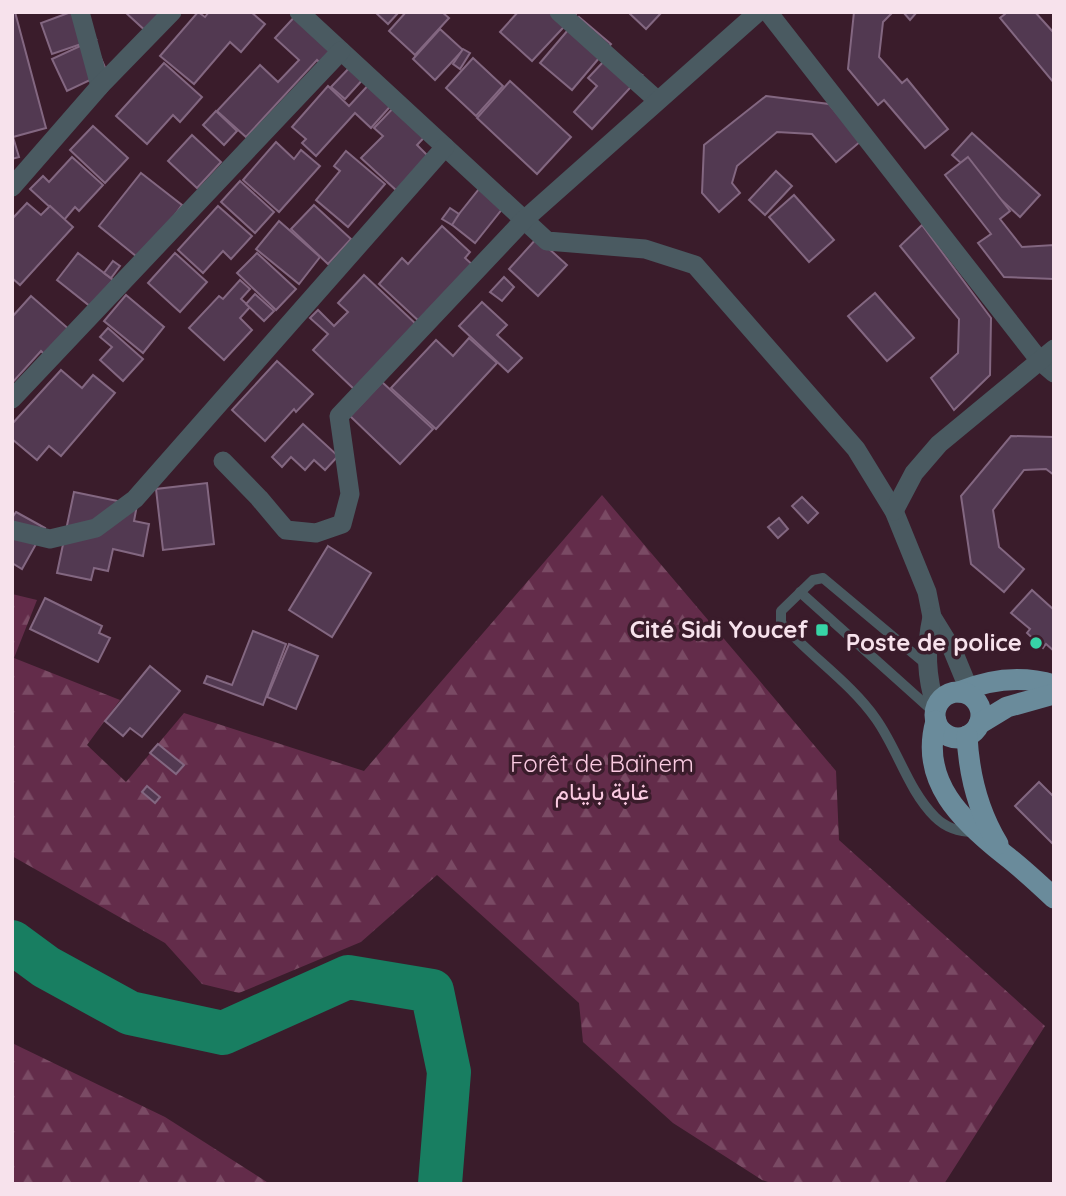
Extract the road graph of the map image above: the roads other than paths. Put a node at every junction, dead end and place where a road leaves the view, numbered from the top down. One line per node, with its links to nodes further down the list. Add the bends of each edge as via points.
1 (80, 12): 8 (street)
2 (172, 12): 8 (street)
3 (299, 12): 7 (street)
4 (559, 12): 9 (street)
5 (758, 12): 9 (street)
6 (768, 12): 13 (street)
7 (341, 51): 10 (street); 14 (street)
8 (100, 86): 11 (street)
9 (657, 100): 12 (street)
10 (445, 147): 12 (street); 17 (street, via 135,499 96,528 50,539)
11 (12, 187)
12 (524, 220): 15 (street, via 339,416 350,494 342,524 316,533 286,530); 16 (street, via 547,241 645,249 695,265 856,449)
13 (1049, 361): 16 (street, via 939,444 914,473)
14 (12, 399)
15 (223, 461)
16 (894, 512): 19 (street)
17 (12, 530)
18 (800, 592): 20 (lane, via 813,580 828,580); 24 (lane); 26 (lane, via 781,611 781,623 868,708 936,818 955,830)
19 (932, 617): 20 (street); 22 (street, via 953,651)
20 (927, 666): 24 (street)
21 (1054, 685): 22 (main road, via 1007,679)
22 (967, 693): 24 (main road, via 943,698); 25 (main road, via 980,710)
23 (1054, 694): 25 (main road, via 1007,707)
24 (936, 714): 25 (main road, via 939,729 952,737); 26 (main road, via 931,750 937,778)
25 (973, 730): 27 (main road, via 973,786)
26 (977, 832): 27 (main road)
27 (1005, 855): 28 (main road)
28 (1054, 898)

